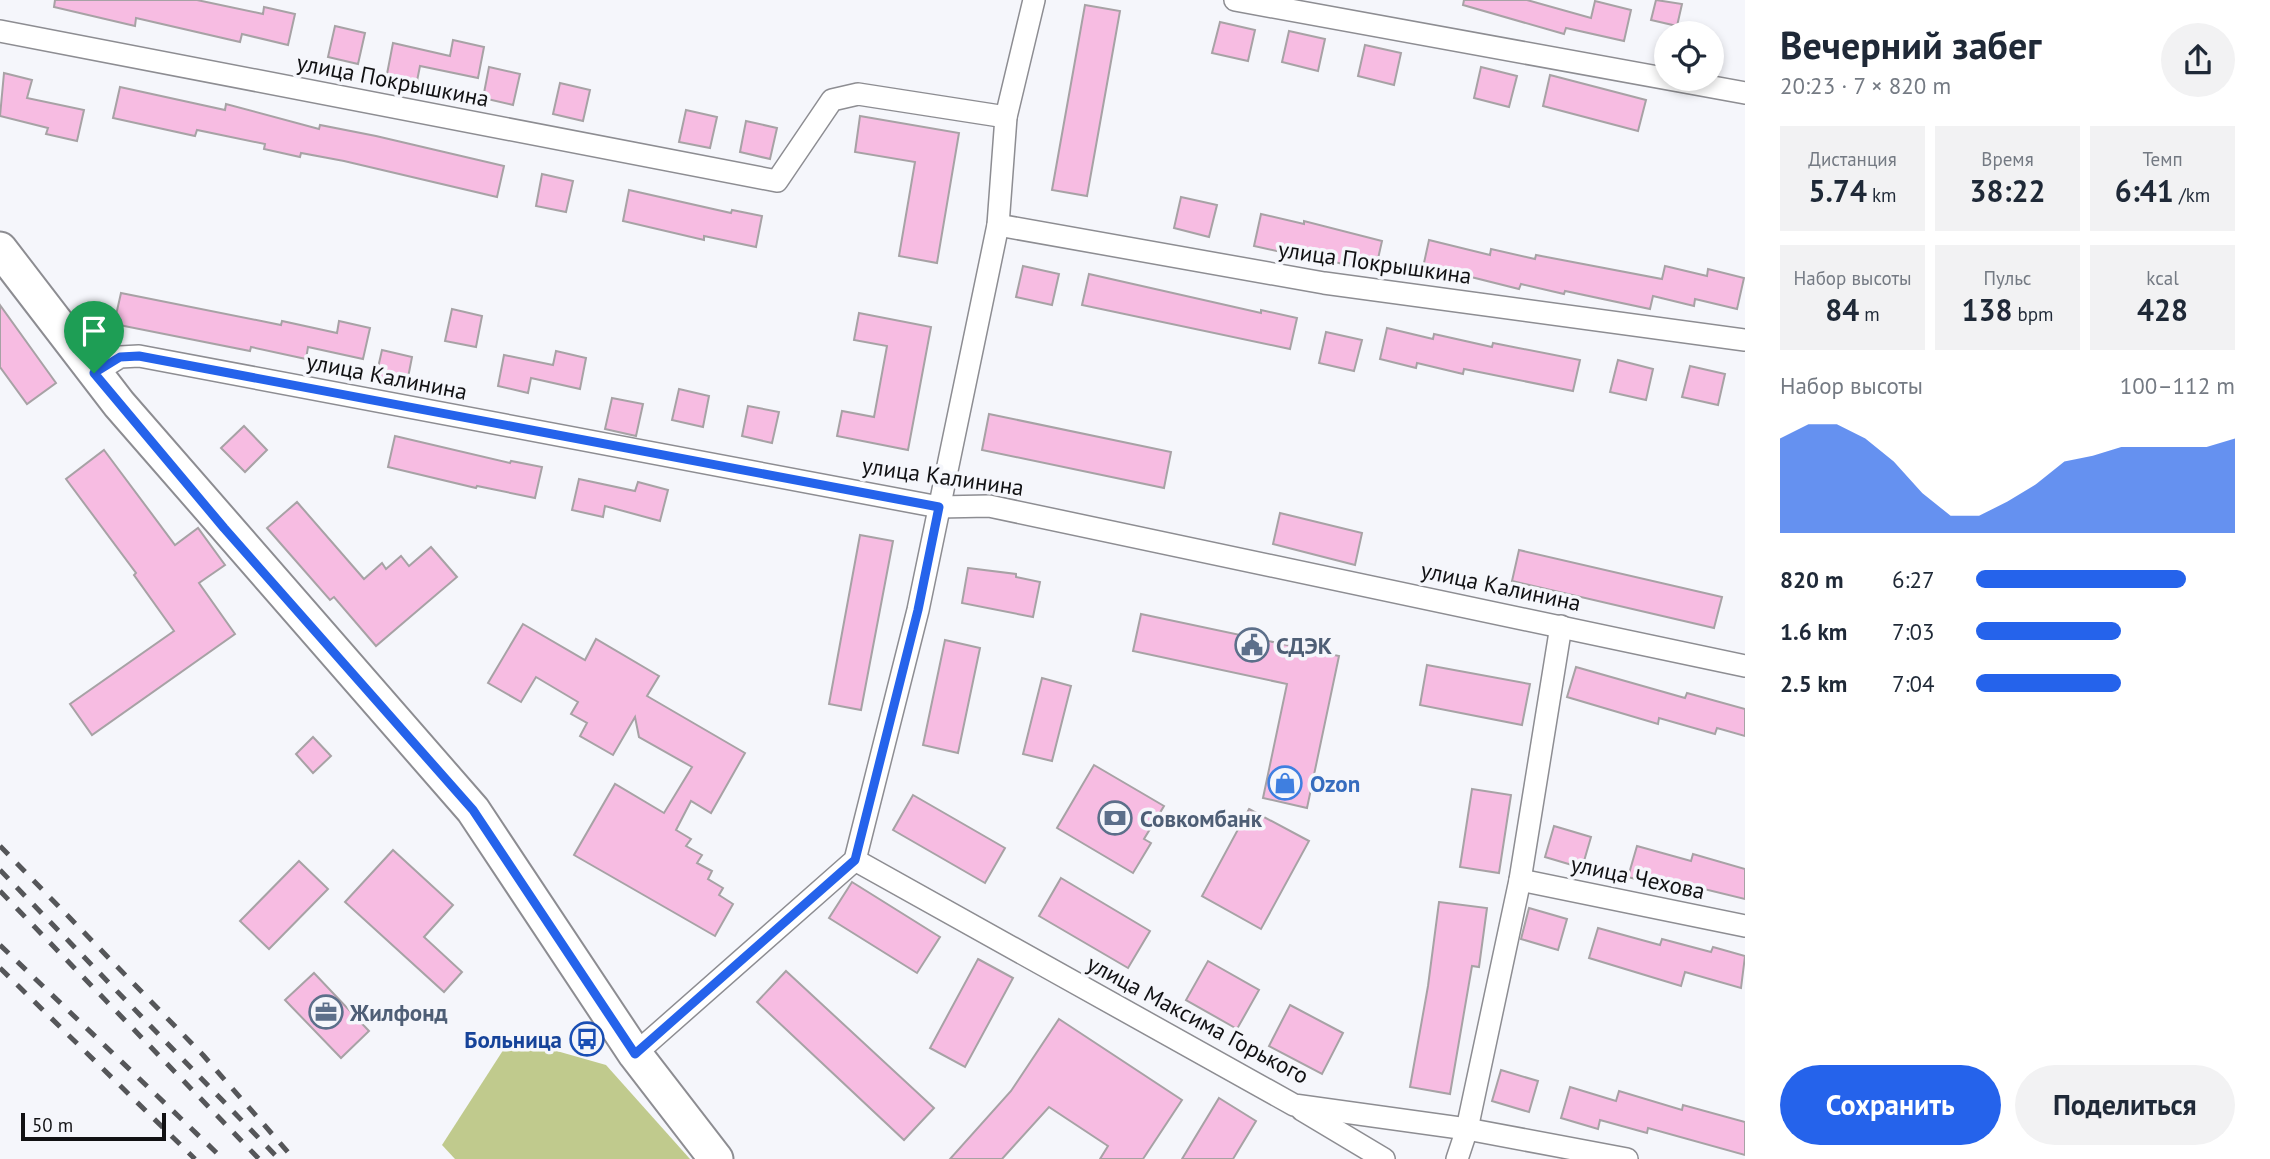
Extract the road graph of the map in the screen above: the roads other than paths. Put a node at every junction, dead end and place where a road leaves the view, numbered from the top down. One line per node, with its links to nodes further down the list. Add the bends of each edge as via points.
1 (1034, 0): 5 (street)
2 (1235, 0): 4 (street)
3 (0, 31): 5 (street, улица Покрышкина, via 777,181 832,100 858,94)
4 (1745, 93)
5 (1006, 117): 6 (street)
6 (998, 225): 8 (street, улица Покрышкина, via 1324,283); 10 (street)
7 (0, 249): 9 (main road)
8 (1745, 340)
9 (94, 373): 10 (street, улица Калинина, via 120,357 139,356); 16 (main road, via 473,810)
10 (939, 507): 11 (street, улица Калинина, via 989,506); 13 (street)
11 (1561, 626): 12 (street, улица Калинина); 14 (street)
12 (1745, 666)
13 (855, 860): 16 (street); 17 (street, улица Максима Горького)
14 (1520, 880): 15 (street, улица Чехова); 18 (street)
15 (1745, 926)
16 (635, 1054): 19 (main road)
17 (1294, 1105): 18 (street, улица Максима Горького); 20 (street)
18 (1467, 1129): 21 (street); 22 (street, улица Максима Горького)
19 (716, 1159)
20 (1384, 1159)
21 (1457, 1159)
22 (1627, 1159)

